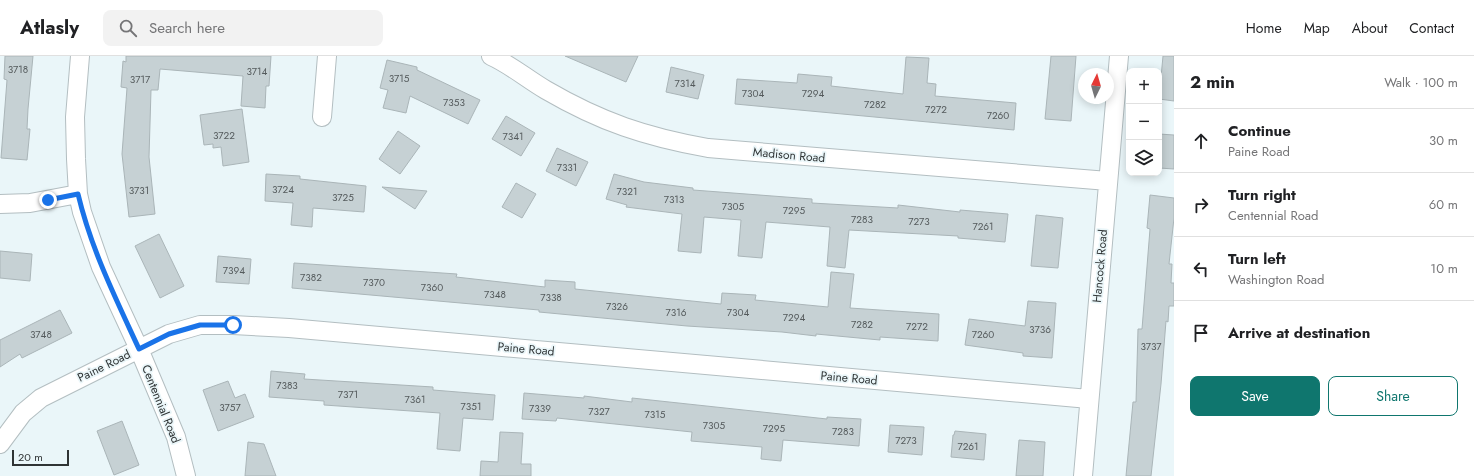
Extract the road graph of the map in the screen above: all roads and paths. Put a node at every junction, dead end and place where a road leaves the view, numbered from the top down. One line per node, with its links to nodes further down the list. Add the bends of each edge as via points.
1 (80, 56): 7 (street, Centennial Road, via 75,117)
2 (327, 56): 5 (street)
3 (491, 56): 6 (street, Madison Road, via 584,110 625,128 665,140 716,149)
4 (1119, 56): 6 (street, Hancock Road)
5 (322, 117)
6 (1108, 181): 10 (street, Hancock Road)
7 (78, 194): 8 (street, via 30,203); 9 (street, Centennial Road, via 101,267)
8 (0, 204)
9 (139, 349): 10 (street, Paine Road, via 169,334 200,325 233,325); 11 (street, Paine Road, via 40,398 23,413); 12 (street, Centennial Road, via 176,437)
10 (1089, 399): 13 (street, Hancock Road)
11 (0, 444)
12 (186, 476)
13 (1083, 476)

